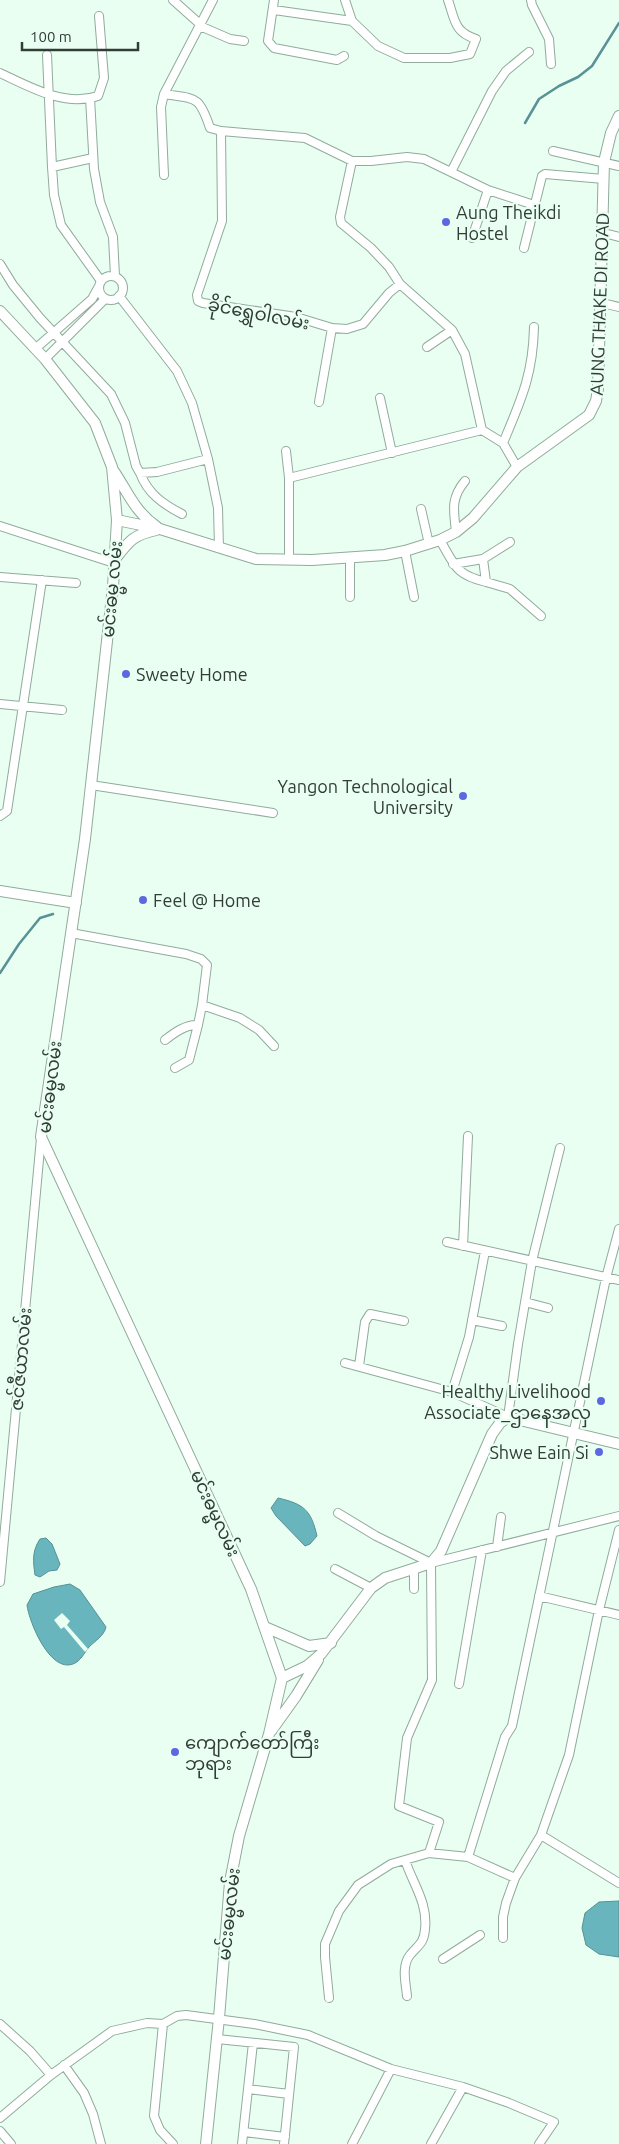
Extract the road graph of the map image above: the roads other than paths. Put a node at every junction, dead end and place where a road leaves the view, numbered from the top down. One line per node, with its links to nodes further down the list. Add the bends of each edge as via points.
1 (173, 0): 10 (street)
2 (213, 0): 10 (street)
3 (274, 0): 7 (street)
4 (345, 0): 9 (street)
5 (448, 0): 9 (street, via 457,27 464,36 476,40 470,54 450,58 404,58 378,46)
6 (532, 0): 15 (street, via 548,39)
7 (274, 10): 9 (street); 14 (street, via 268,41 274,48 337,60)
8 (100, 16): 19 (street, via 104,78 98,96)
9 (352, 21)
10 (201, 26): 11 (street, via 230,39); 17 (street)
11 (244, 41)
12 (529, 52): 28 (street, via 506,72 492,91)
13 (47, 55): 18 (street)
14 (344, 56)
15 (551, 64)
16 (0, 73): 18 (street)
17 (164, 94): 21 (street, via 196,99 203,106 210,128); 29 (street, via 161,115)
18 (49, 96): 19 (street); 27 (street)
19 (90, 98): 23 (street)
20 (619, 116): 25 (main road, AUNG THAKE DI ROAD)
21 (221, 131): 24 (street, via 305,138); 47 (street, ခိုင်ရွှေဝါလမ်း, via 222,221 197,295 198,301 296,317)
22 (553, 151): 25 (street)
23 (93, 158): 27 (street); 38 (street, via 100,202 113,237)
24 (352, 160): 28 (street, via 424,159); 40 (street, via 341,223 371,248)
25 (604, 162): 26 (street); 30 (main road, AUNG THAKE DI ROAD)
26 (619, 166)
27 (52, 167): 39 (street, via 61,225)
28 (450, 172): 31 (street)
29 (164, 175)
30 (604, 179): 32 (street, via 545,174); 33 (main road, AUNG THAKE DI ROAD)
31 (488, 190): 32 (street); 35 (street)
32 (534, 204): 36 (street)
33 (604, 233): 34 (street); 43 (main road, AUNG THAKE DI ROAD)
34 (619, 237)
35 (472, 238)
36 (524, 248)
37 (0, 264): 49 (street, via 13,285)
38 (115, 276): 39 (street, via 104,277); 41 (street, via 123,285)
39 (100, 284): 42 (street); 49 (street, via 92,299)
40 (400, 284): 47 (street, ခိုင်ရွှေဝါလမ်း, via 388,293 363,324 347,329); 48 (street)
41 (119, 296): 42 (street, via 113,300); 60 (street, via 177,371 192,403)
42 (105, 299): 50 (street)
43 (602, 303): 44 (street); 62 (main road, AUNG THAKE DI ROAD, via 598,389 593,409)
44 (619, 307)
45 (0, 311): 52 (main road, မင်းဓမ္မ လမ်း)
46 (534, 326): 57 (street, via 529,375)
47 (332, 328): 55 (street)
48 (452, 330): 51 (street); 56 (street, via 465,354)
49 (55, 333): 50 (street); 52 (street)
50 (63, 341): 53 (street); 63 (street, via 110,394 125,423)
51 (427, 347)
52 (35, 350): 53 (main road, မင်းဓမ္မ လမ်း)
53 (45, 359): 61 (main road, မင်းဓမ္မ လမ်း, via 95,423)
54 (380, 398): 59 (street)
55 (319, 402)
56 (482, 430): 57 (street); 59 (street)
57 (503, 443): 62 (street)
58 (286, 451): 64 (street)
59 (392, 453): 64 (street)
60 (208, 460): 63 (street); 75 (street, via 218,508)
61 (112, 467): 68 (main road, မင်းဓမ္မ လမ်း); 70 (main road, via 126,494 147,520)
62 (517, 467): 71 (main road, AUNG THAKE DI ROAD, via 473,518)
63 (140, 473): 67 (street, via 145,486 163,504)
64 (289, 478): 79 (street)
65 (465, 481): 71 (street, via 454,500)
66 (421, 509): 74 (street)
67 (182, 514)
68 (117, 520): 70 (main road, AUNG THAKE DI ROAD); 80 (main road, မင်းဓမ္မ လမ်း)
69 (0, 526): 80 (street)
70 (160, 529): 75 (main road, AUNG THAKE DI ROAD); 80 (main road, via 130,540)
71 (456, 532): 72 (main road, AUNG THAKE DI ROAD)
72 (440, 540): 74 (main road, AUNG THAKE DI ROAD); 81 (street)
73 (510, 542): 78 (street)
74 (428, 544): 76 (main road, AUNG THAKE DI ROAD)
75 (219, 548): 79 (main road, AUNG THAKE DI ROAD, via 256,558)
76 (405, 551): 77 (main road, AUNG THAKE DI ROAD); 87 (street)
77 (350, 558): 79 (main road, AUNG THAKE DI ROAD); 86 (street)
78 (483, 558): 81 (street); 84 (street)
79 (289, 560)
80 (114, 561): 92 (main road, မင်းဓမ္မ လမ်း)
81 (453, 564): 84 (street, via 468,578)
82 (0, 576): 83 (street)
83 (42, 580): 85 (street); 90 (street)
84 (486, 582): 88 (street, via 510,589)
85 (76, 584)
86 (350, 597)
87 (414, 597)
88 (541, 616)
89 (0, 704): 90 (street)
90 (22, 706): 91 (street); 94 (street, via 7,811)
91 (62, 710)
92 (91, 785): 93 (street); 96 (main road, မင်းဓမ္မ လမ်း)
93 (273, 813)
94 (0, 816)
95 (0, 890): 96 (main road)
96 (76, 903): 97 (main road, မင်းဓမ္မလမ်း)
97 (71, 933): 98 (street, via 186,954 201,960 207,965); 104 (main road, မင်းဓမ္မလမ်း)
98 (202, 1005): 99 (street); 101 (street, via 240,1018 259,1030)
99 (198, 1025): 100 (street, via 177,1031); 102 (street, via 188,1060)
100 (166, 1040)
101 (274, 1046)
102 (175, 1068)
103 (468, 1136): 108 (street)
104 (41, 1137): 134 (street, ဇင်ဇီယာလမ်း); 140 (main road, မင်းဓမ္မလမ်း, via 251,1588)
105 (560, 1148): 110 (street)
106 (619, 1229): 111 (street)
107 (447, 1242): 108 (street)
108 (463, 1246): 109 (street)
109 (485, 1251): 110 (street); 115 (street)
110 (532, 1261): 111 (street); 113 (street)
111 (606, 1278): 112 (street); 122 (street)
112 (619, 1280)
113 (525, 1302): 114 (street); 121 (street)
114 (548, 1308)
115 (472, 1320): 117 (street); 120 (street)
116 (404, 1321): 119 (street, via 370,1314 365,1322)
117 (502, 1326)
118 (345, 1362): 119 (street)
119 (359, 1366): 120 (street)
120 (452, 1392): 121 (street)
121 (508, 1417): 122 (main road); 131 (main road, via 492,1434 441,1551)
122 (574, 1434): 123 (main road); 128 (street)
123 (619, 1444)
124 (338, 1513): 131 (street)
125 (619, 1516): 128 (street)
126 (501, 1517): 129 (street)
127 (619, 1530): 138 (street)
128 (553, 1531): 129 (street); 137 (street)
129 (497, 1547): 130 (street)
130 (482, 1550): 131 (street); 144 (street)
131 (430, 1563): 133 (main road); 147 (street, via 432,1680 406,1738 400,1806 439,1822)
132 (335, 1569): 135 (street)
133 (414, 1570): 135 (main road, via 385,1578); 136 (street)
134 (0, 1582)
135 (371, 1588): 141 (main road)
136 (414, 1589)
137 (539, 1596): 138 (street); 148 (street, via 512,1726 504,1737)
138 (599, 1610): 139 (street); 146 (street, via 569,1755)
139 (619, 1615)
140 (265, 1627): 141 (main road, via 309,1646); 143 (main road, မင်းဓမ္မလမ်း)
141 (331, 1643): 142 (main road)
142 (322, 1654): 143 (main road, via 307,1666); 145 (main road)
143 (282, 1678): 145 (main road, မင်းဓမ္မလမ်း)
144 (459, 1684)
145 (269, 1734): 157 (main road, မင်းဓမ္မလမ်း, via 239,1836 230,1882)
146 (541, 1835): 150 (street); 151 (street)
147 (429, 1853): 148 (street); 149 (street)
148 (468, 1857): 150 (street)
149 (405, 1860): 155 (street, via 426,1911 422,1944 409,1956 404,1971); 156 (street, via 391,1864 358,1885 339,1911 325,1944)
150 (515, 1878): 153 (street, via 503,1917)
151 (619, 1883)
152 (480, 1935): 154 (street)
153 (503, 1938)
154 (443, 1959)
155 (407, 1996)
156 (329, 1998)
157 (219, 2018): 159 (street, via 186,2015); 160 (main road, မင်းဓမ္မလမ်း); 163 (street, via 308,2035)
158 (0, 2024): 164 (street)
159 (163, 2024): 162 (street, via 147,2023 112,2031); 174 (street, via 154,2116 160,2130)
160 (217, 2039): 161 (street); 175 (main road, မင်းဓမ္မလမ်း)
161 (253, 2043): 166 (street); 167 (street, via 294,2048)
162 (64, 2065): 164 (street); 173 (street, via 84,2093)
163 (391, 2069): 165 (street); 177 (street)
164 (51, 2075): 168 (street)
165 (463, 2087): 178 (street); 179 (street, via 554,2122)
166 (248, 2089): 167 (street); 170 (street)
167 (290, 2094): 171 (street)
168 (0, 2118)
169 (0, 2131): 172 (street)
170 (244, 2132): 171 (street); 176 (street)
171 (284, 2140)
172 (11, 2144)
173 (101, 2144)
174 (173, 2144)
175 (206, 2144)
176 (242, 2144)
177 (352, 2144)
178 (432, 2144)
179 (539, 2144)

